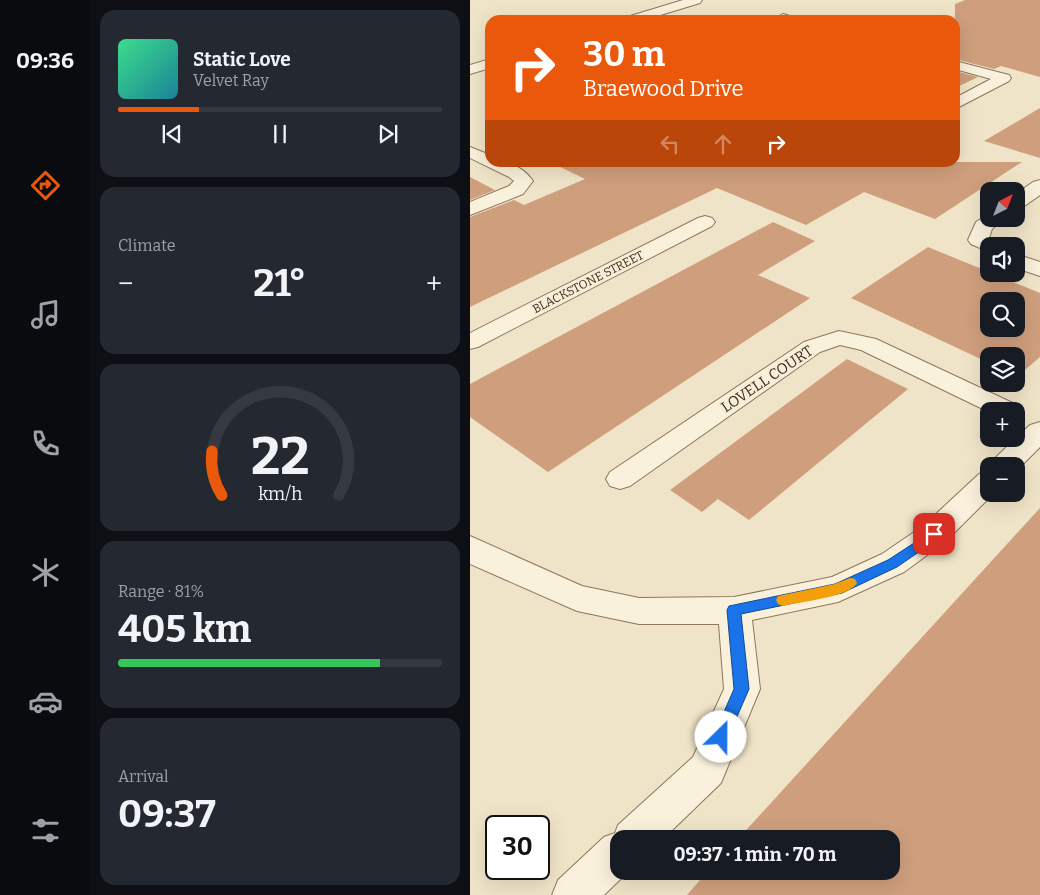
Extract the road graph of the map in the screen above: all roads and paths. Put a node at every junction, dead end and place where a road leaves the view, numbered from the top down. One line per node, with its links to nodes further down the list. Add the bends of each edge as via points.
1 (696, 0): 2 (street)
2 (647, 15)
3 (485, 65): 5 (street)
4 (960, 66): 6 (street, via 1004,78)
5 (470, 70)
6 (960, 101)
7 (470, 152): 8 (street)
8 (485, 159)
9 (502, 167): 12 (street, via 524,181 516,190)
10 (1040, 186): 11 (street)
11 (1025, 197)
12 (470, 209)
13 (705, 222): 16 (street, BLACKSTONE STREET)
14 (1025, 264): 15 (street)
15 (1040, 270)
16 (470, 342)
17 (989, 402): 22 (street, LOVELL COURT, via 868,344 839,338 812,347)
18 (1025, 420): 19 (street)
19 (1040, 427)
20 (1040, 431): 21 (street)
21 (1013, 457)
22 (620, 479)
23 (980, 490): 25 (street, via 934,534 893,563 838,589)
24 (470, 548): 25 (street, via 577,598 639,611)
25 (734, 610): 26 (street, via 742,689 707,770)
26 (643, 830)
27 (610, 860): 28 (street)
28 (573, 895)

